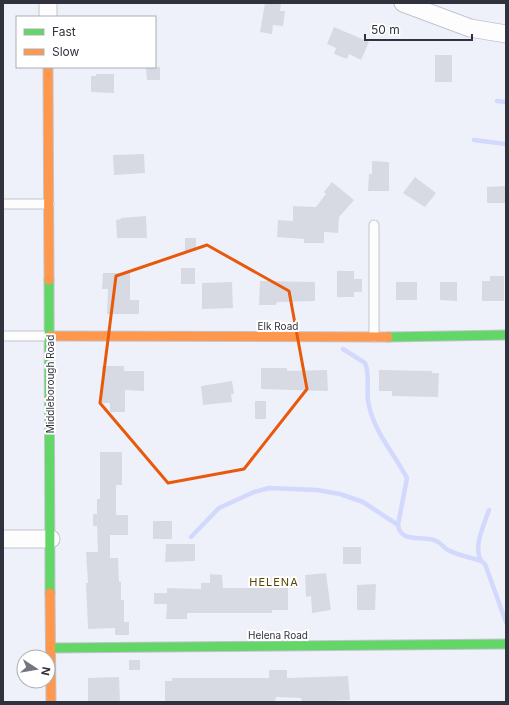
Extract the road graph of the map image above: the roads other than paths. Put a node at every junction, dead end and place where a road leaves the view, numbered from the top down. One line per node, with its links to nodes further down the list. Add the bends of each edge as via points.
1 (48, 3): 3 (street)
2 (403, 3): 4 (street, via 470,28)
3 (48, 16)
4 (506, 34)
5 (48, 68): 7 (street, Middleborough Road)
6 (3, 204): 7 (lane)
7 (49, 204): 11 (street, Middleborough Road)
8 (374, 225): 12 (lane)
9 (506, 335): 12 (street, Elk Road)
10 (3, 336): 11 (lane)
11 (50, 336): 12 (street, Elk Road); 14 (street, Middleborough Road)
12 (374, 337)
13 (3, 539): 14 (street)
14 (51, 539): 16 (street, Middleborough Road)
15 (506, 644): 16 (street, Helena Road)
16 (51, 648): 17 (street, Middleborough Road)
17 (51, 702)

